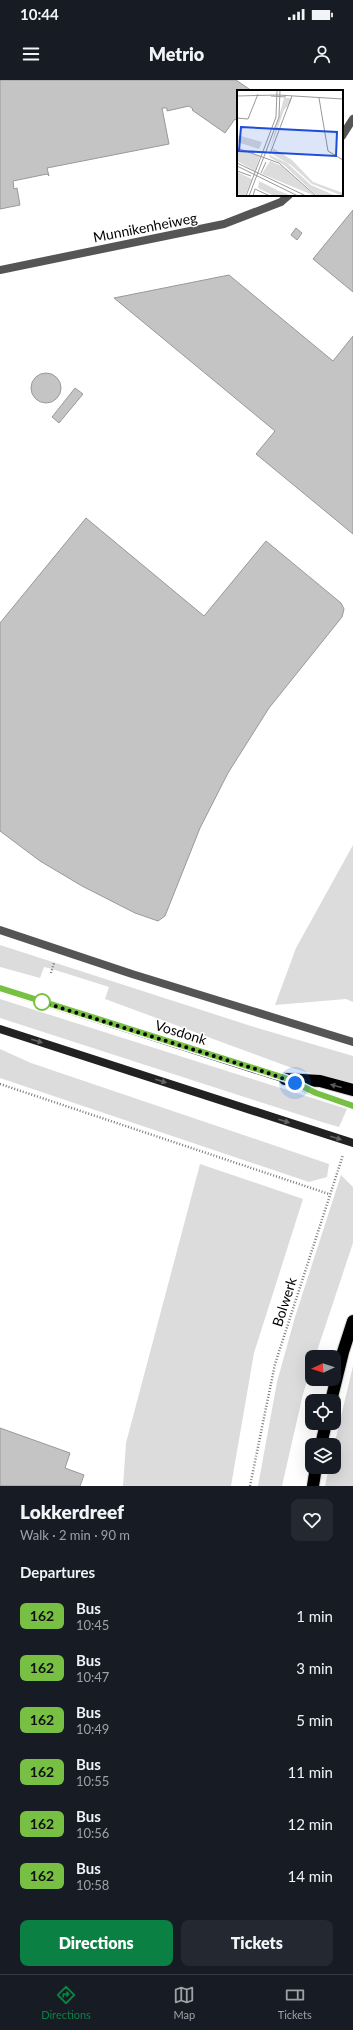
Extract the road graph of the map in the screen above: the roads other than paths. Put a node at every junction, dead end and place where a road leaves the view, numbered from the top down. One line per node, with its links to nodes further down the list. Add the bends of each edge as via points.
1 (353, 119): 2 (street)
2 (343, 134)
3 (288, 196): 4 (street, Munnikenheiweg, via 281,202 224,224)
4 (0, 270)
5 (0, 930): 8 (street, via 146,979)
6 (0, 988): 9 (main road, Vosdonk)
7 (0, 1029): 12 (main road, one-way to 12)
8 (353, 1042)
9 (285, 1078): 10 (highway, one-way to 9, via 320,1081); 11 (main road, Vosdonk, via 316,1093)
10 (353, 1090)
11 (353, 1106)
12 (350, 1142)
13 (353, 1321): 14 (highway)
14 (333, 1394)
15 (315, 1474): 16 (highway)
16 (313, 1486)

